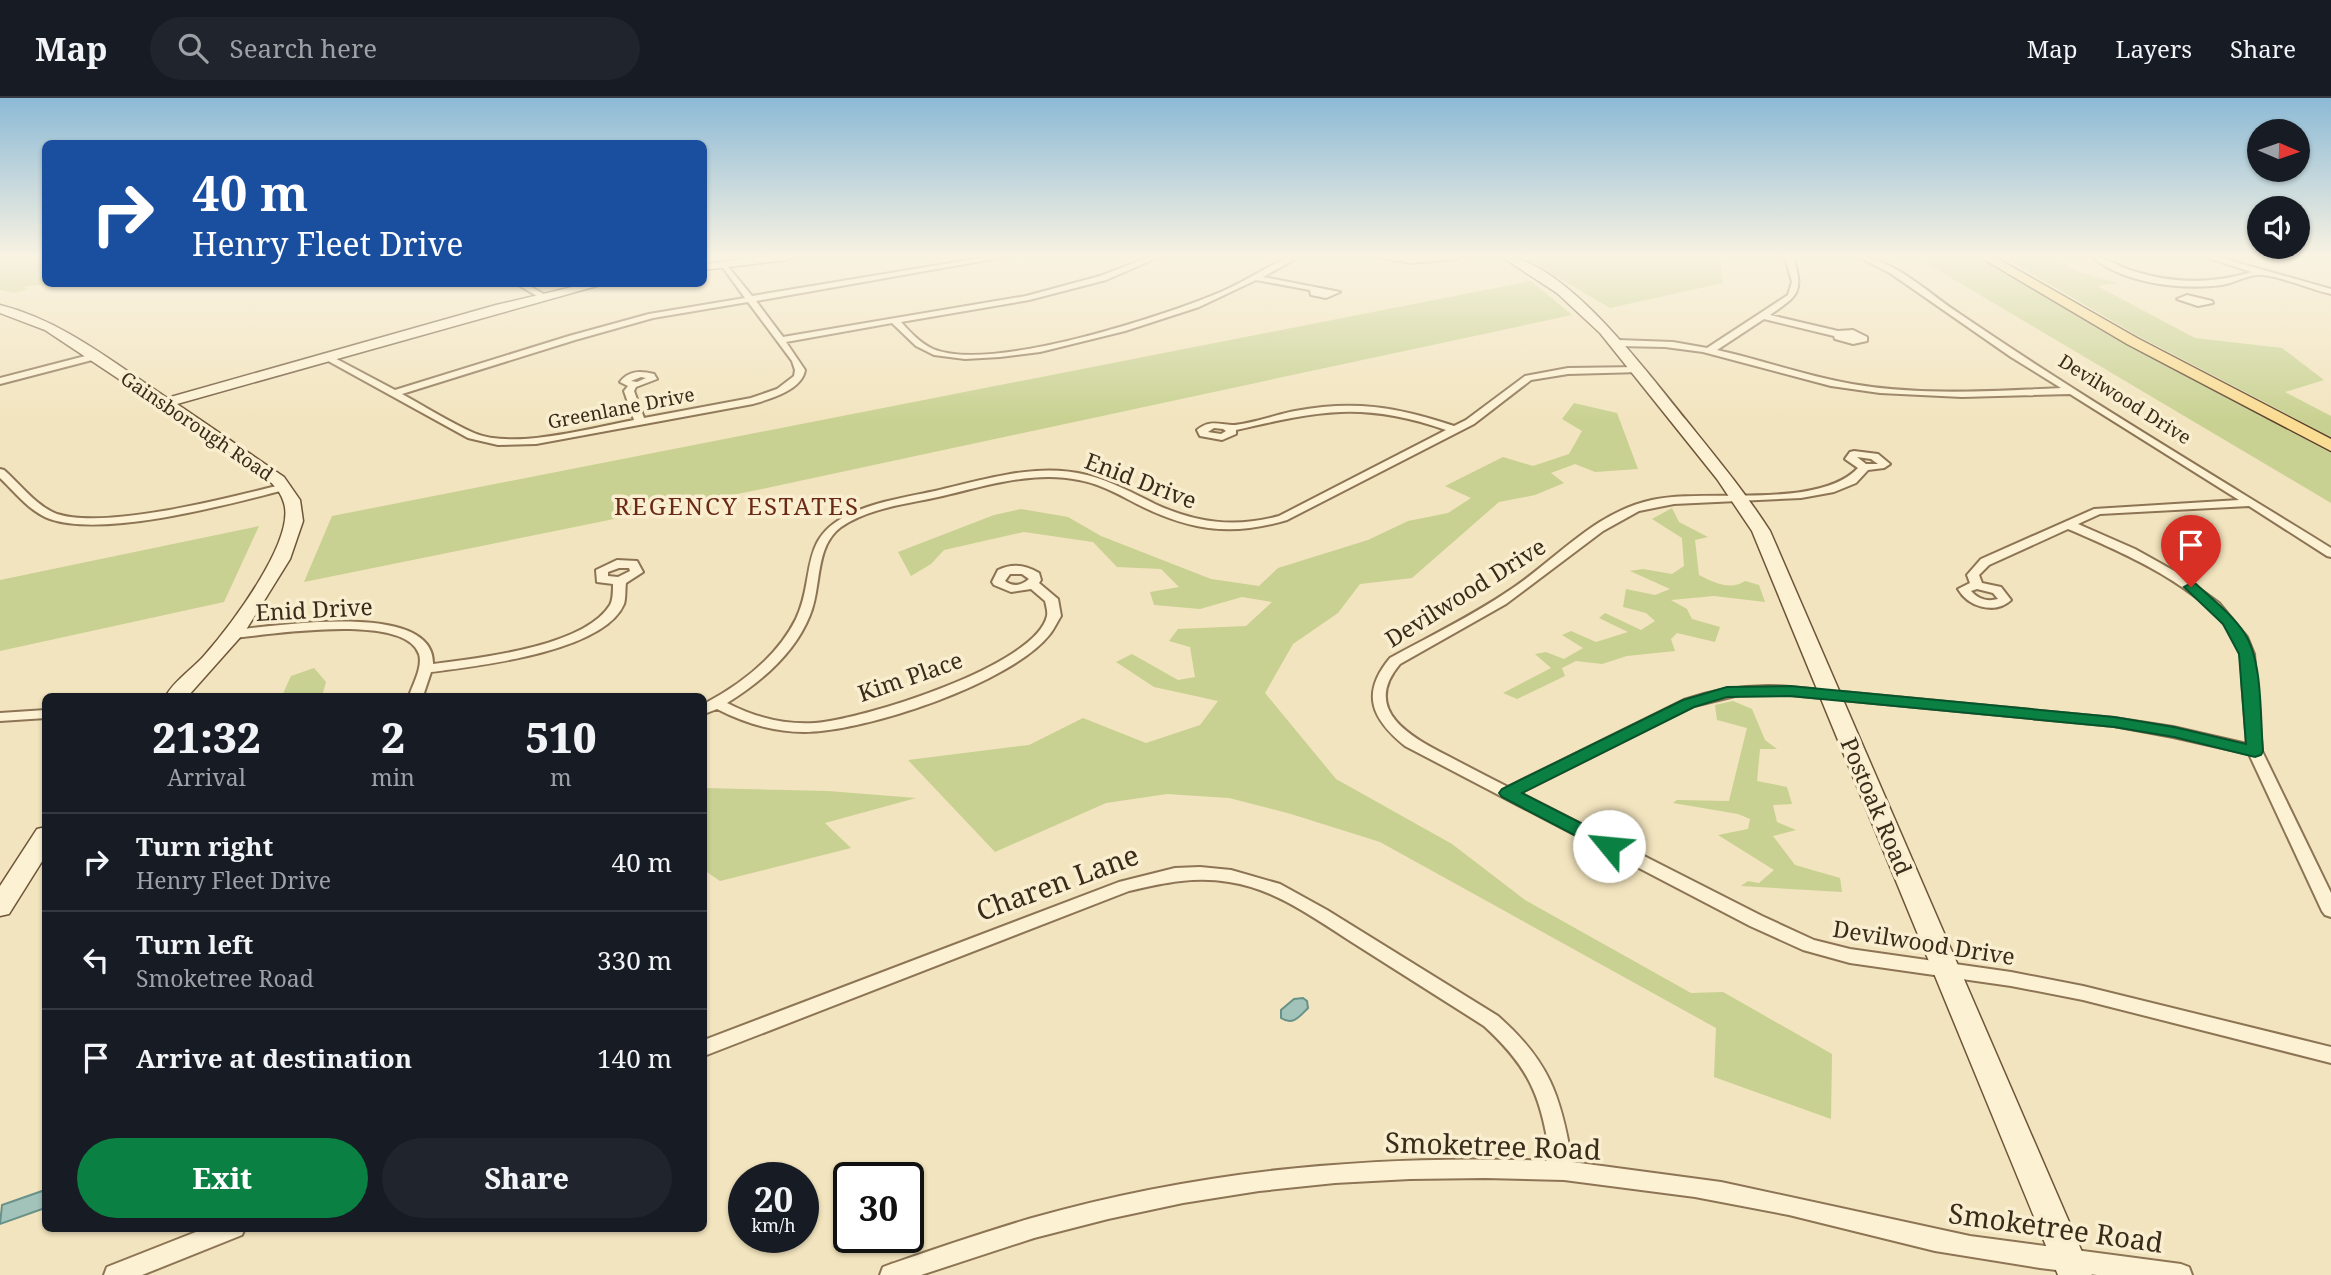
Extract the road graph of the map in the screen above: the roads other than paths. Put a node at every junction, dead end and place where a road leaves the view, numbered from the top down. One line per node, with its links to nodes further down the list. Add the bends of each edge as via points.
1 (8, 312): 17 (street, Gainsborough Road, via 50,327)
2 (486, 312): 18 (street)
3 (685, 312): 23 (street, via 615,326)
4 (759, 312): 14 (street, Greenlane Drive)
5 (943, 312): 12 (street)
6 (1174, 312): 12 (street, via 993,355 959,356 928,350)
7 (1587, 312): 15 (street, Postoak Road)
8 (1770, 312): 11 (street)
9 (1954, 312): 22 (street, Devilwood Drive)
10 (2081, 312): 28 (main road)
11 (1764, 316): 13 (street); 16 (street)
12 (895, 321): 14 (street)
13 (1838, 334)
14 (780, 340): 25 (street, Greenlane Drive, via 800,370 789,386 753,401)
15 (1618, 343): 16 (street); 19 (street, Postoak Road)
16 (1709, 351): 22 (street, via 1812,379 1883,391 1956,395)
17 (93, 357): 20 (street); 24 (street, Gainsborough Road)
18 (326, 357): 23 (street, Greenlane Drive); 24 (street)
19 (1638, 370): 27 (street, Enid Drive, via 1568,370 1528,379); 32 (street, Postoak Road)
20 (0, 381)
21 (633, 385): 25 (street, via 629,391)
22 (2071, 391): 33 (street, Devilwood Drive)
23 (393, 394): 25 (street, Greenlane Drive, via 472,436 498,442 553,439)
24 (166, 403): 31 (street, Gainsborough Road)
25 (640, 422)
26 (1230, 428): 27 (street, via 1346,406 1394,410)
27 (1454, 430): 44 (street, Enid Drive, via 1283,518 1252,526 1194,524 1095,480 1057,474 1011,478 855,515 832,528 818,545 810,599 794,634 755,676)
28 (2331, 446)
29 (1865, 467): 32 (street, Devilwood Drive, via 1858,477 1820,492)
30 (0, 472): 31 (street, via 48,513 81,522 129,518)
31 (284, 487): 39 (street, Gainsborough Road, via 294,509 289,540)
32 (1739, 498): 43 (street, Postoak Road, via 1761,531); 49 (street, Devilwood Drive, via 1673,500 1620,514 1516,592 1385,670 1378,699 1399,735)
33 (2251, 503): 34 (street, via 2106,509); 35 (street, Devilwood Drive)
34 (2067, 524): 38 (street, via 1985,562 1973,575); 48 (street, via 2157,566 2203,597 2228,621 2247,654)
35 (2331, 553)
36 (620, 581): 40 (street, via 620,598 609,615 573,638 533,652)
37 (1032, 584): 44 (street, Kim Place, via 1052,596 1056,610 1051,627 980,676 936,696 814,727 760,723)
38 (1977, 585)
39 (233, 634): 40 (street, Enid Drive, via 368,624 388,627 420,642 426,655); 41 (street, Gainsborough Road)
40 (425, 669): 42 (street)
41 (179, 693)
42 (417, 693)
43 (1830, 695): 48 (street, via 2114,722); 49 (street, via 1755,690 1702,698); 53 (street, Postoak Road)
44 (717, 703): 45 (street, Enid Drive)
45 (707, 708)
46 (42, 715): 47 (street)
47 (0, 718)
48 (2255, 751): 52 (street)
49 (1508, 793): 53 (street, Devilwood Drive, via 1791,938 1850,956)
50 (42, 841): 51 (street)
51 (0, 907)
52 (2331, 911)
53 (1946, 970): 55 (street, Devilwood Drive, via 2083,993); 58 (street, Postoak Road)
54 (707, 1047): 56 (street, Charen Lane, via 1125,886 1175,874 1229,876 1293,897 1506,1034 1532,1063 1547,1091)
55 (2331, 1055)
56 (1563, 1171): 58 (street, Smoketree Road, via 1722,1192); 60 (street, Smoketree Road, via 1403,1168 1206,1190 1048,1225)
57 (224, 1232): 59 (street)
58 (2071, 1267): 61 (street, Smoketree Road)
59 (115, 1275)
60 (891, 1275)
61 (2181, 1275)

